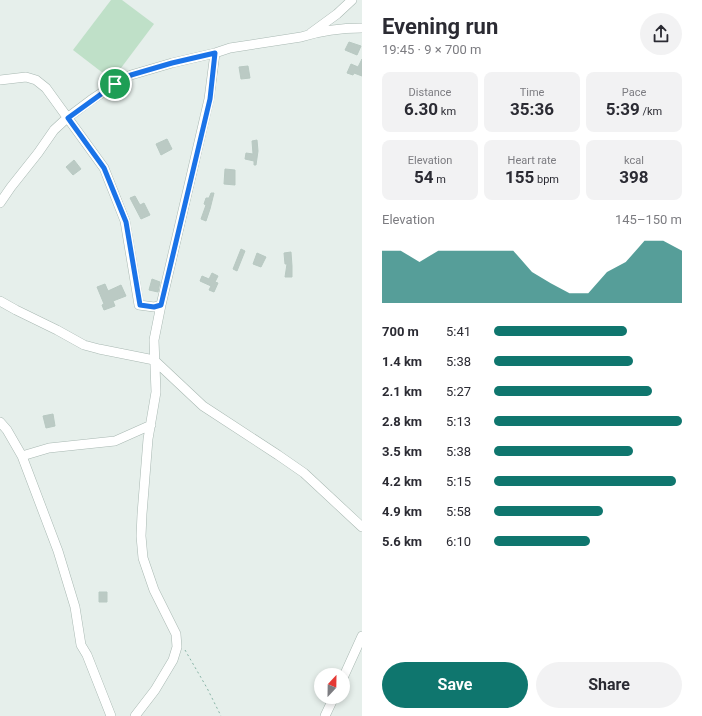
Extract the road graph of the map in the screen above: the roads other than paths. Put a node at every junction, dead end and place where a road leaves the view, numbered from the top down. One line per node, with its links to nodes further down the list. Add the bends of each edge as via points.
1 (352, 0): 3 (street)
2 (362, 28): 3 (street)
3 (310, 34): 4 (street)
4 (215, 53): 6 (street, via 131,75); 9 (street, via 210,99)
5 (0, 80): 6 (street, via 26,77 36,80 46,88)
6 (68, 118): 7 (street, via 54,130); 9 (street, via 104,168 126,222 140,305)
7 (0, 203)
8 (0, 301): 10 (street, via 84,345)
9 (161, 305): 10 (street, via 154,340)
10 (154, 360): 12 (street, via 156,392); 14 (street, via 203,406 304,473)
11 (0, 422): 13 (street)
12 (151, 425): 13 (street, via 115,441 50,448); 19 (street, via 141,536 143,558 154,590 176,634 177,647 173,660 156,690)
13 (22, 456): 18 (street, via 58,551 75,607 81,645)
14 (362, 527)
15 (362, 636): 16 (street)
16 (348, 668)
17 (331, 704): 20 (street)
18 (111, 716)
19 (136, 716)
20 (325, 716)

